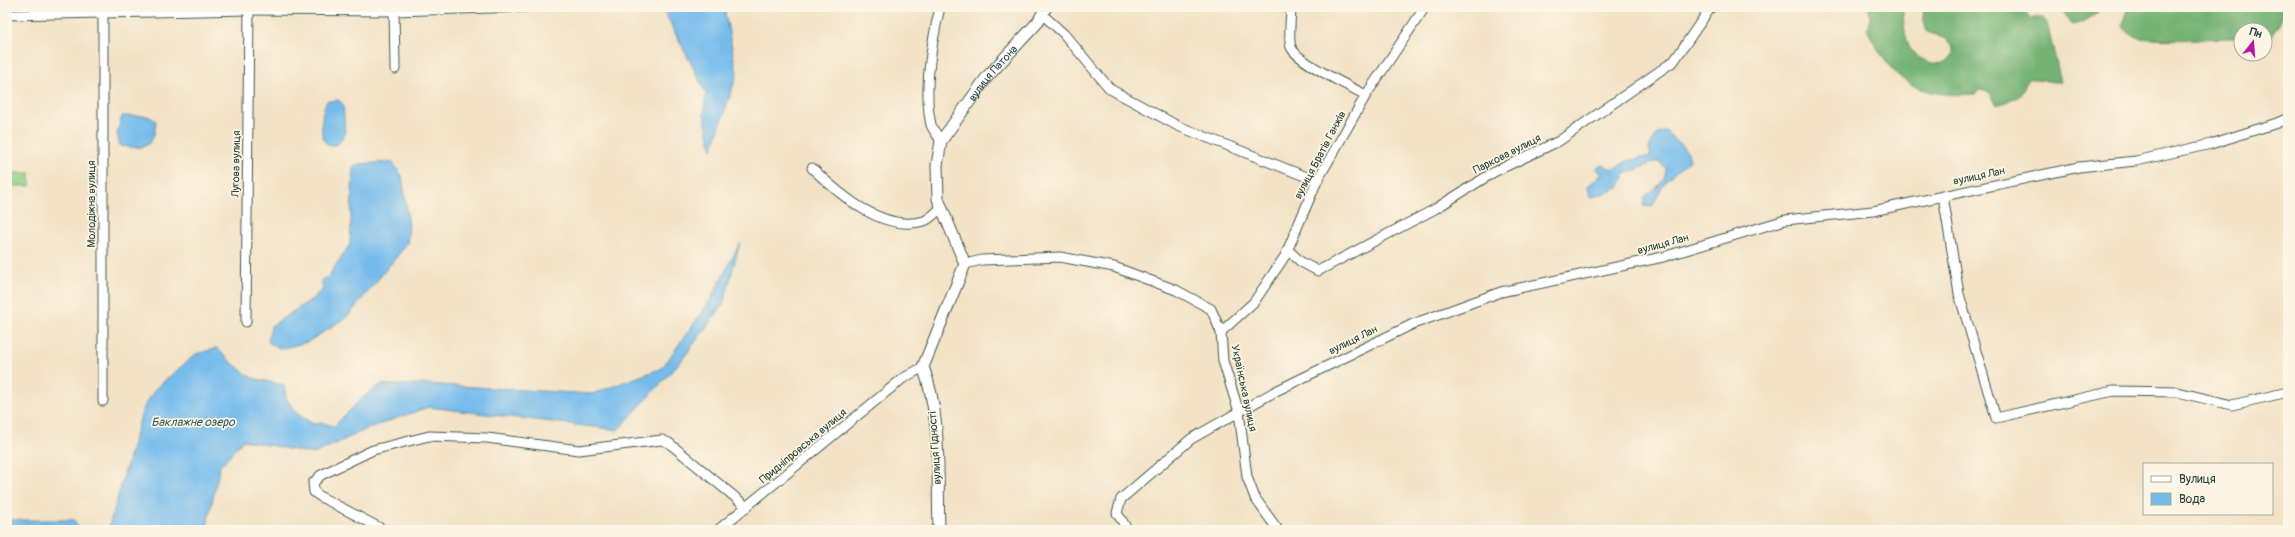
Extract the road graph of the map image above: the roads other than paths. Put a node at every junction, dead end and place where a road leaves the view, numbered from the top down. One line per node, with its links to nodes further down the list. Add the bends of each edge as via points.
1 (527, 7): 8 (street)
2 (940, 7): 14 (street, via 932,49 928,100 931,126)
3 (1291, 7): 12 (street, via 1291,47 1297,55 1337,81)
4 (1426, 7): 12 (street, вулиця Братів Ганжів)
5 (1711, 7): 19 (street, Паркова вулиця, via 1674,61 1559,141 1494,172 1435,209 1318,271)
6 (249, 8): 7 (street); 8 (street); 21 (street, Лугова вулиця)
7 (103, 9): 10 (street); 25 (street, Молодіжна вулиця)
8 (394, 9): 11 (street)
9 (1045, 11): 14 (street, вулиця Патона, via 987,77); 16 (street, via 1110,89 1178,126)
10 (7, 15)
11 (395, 69)
12 (1366, 95): 16 (street, вулиця Братів Ганжів)
13 (2288, 118): 17 (street, вулиця Лан, via 2211,144 2136,161 2079,166)
14 (941, 141): 18 (street, via 936,182)
15 (812, 168): 18 (street, via 851,202 878,216 903,223 925,221)
16 (1317, 181): 19 (street, вулиця Братів Ганжів)
17 (1943, 196): 24 (street, via 1959,294 1996,418 2113,391 2178,392 2232,405); 26 (street, вулиця Лан, via 1873,211 1785,220 1663,257 1501,292 1413,324 1276,391)
18 (941, 208): 20 (street)
19 (1288, 250): 22 (street, вулиця Братів Ганжів, via 1254,302)
20 (965, 264): 22 (street, Українська вулиця, via 982,260 1060,257 1114,267 1176,290 1211,309); 23 (street)
21 (246, 322)
22 (1221, 332): 26 (street, Українська вулиця, via 1223,361)
23 (923, 367): 27 (street, Придніпровська вулиця, via 902,380); 30 (street, вулиця Гідності, via 929,384 936,436)
24 (2288, 392)
25 (103, 401)
26 (1239, 412): 31 (street, вулиця Лан, via 1191,440 1121,499 1117,513); 32 (street, Українська вулиця, via 1247,477 1255,498)
27 (747, 507): 28 (street, via 669,442 662,440 579,450 487,438 429,436 373,450 322,475 313,483 314,492 321,497); 29 (street, Придніпровська вулиця)
28 (384, 530)
29 (718, 530)
30 (939, 530)
31 (1128, 530)
32 (1278, 530)

